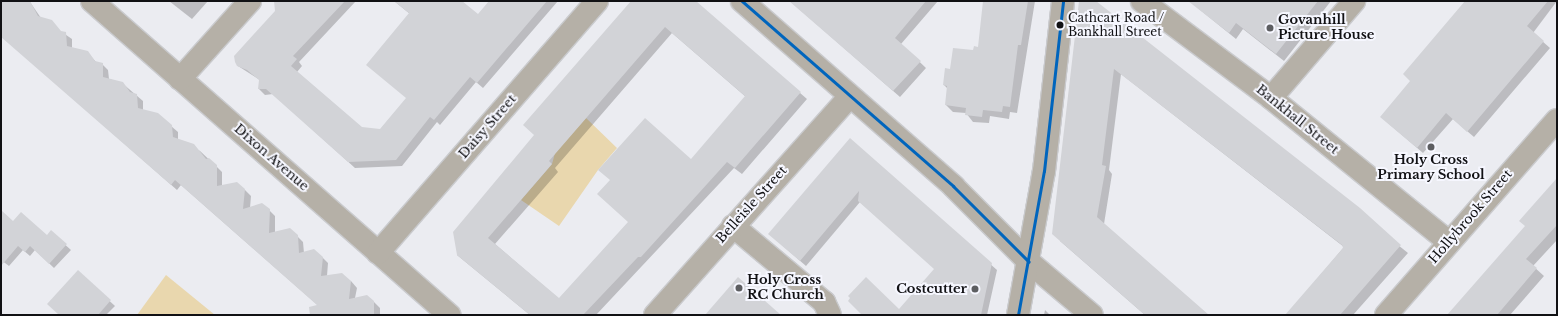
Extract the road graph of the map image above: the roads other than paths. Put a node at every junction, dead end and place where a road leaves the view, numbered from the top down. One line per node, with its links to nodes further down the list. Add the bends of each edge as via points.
1 (92, 1): 8 (street, Dixon Avenue)
2 (250, 1): 8 (street)
3 (597, 1): 14 (street, Daisy Street)
4 (742, 1): 9 (street)
5 (1063, 1): 15 (street, via 1044,171)
6 (1142, 1): 10 (street, Bankhall Street)
7 (1354, 1): 10 (street)
8 (180, 79): 14 (street, Dixon Avenue)
9 (850, 96): 12 (street, Belleisle Street); 15 (street, via 953,186)
10 (1271, 98): 13 (street, Bankhall Street)
11 (1557, 120): 13 (street, Hollybrook Street)
12 (733, 226): 17 (street, Belleisle Street); 18 (street, via 824,302)
13 (1449, 242): 21 (street, Hollybrook Street)
14 (378, 253): 16 (street, Dixon Avenue)
15 (1029, 262): 19 (street); 20 (street)
16 (450, 315)
17 (655, 315)
18 (830, 315)
19 (1018, 315)
20 (1092, 315)
21 (1386, 315)

